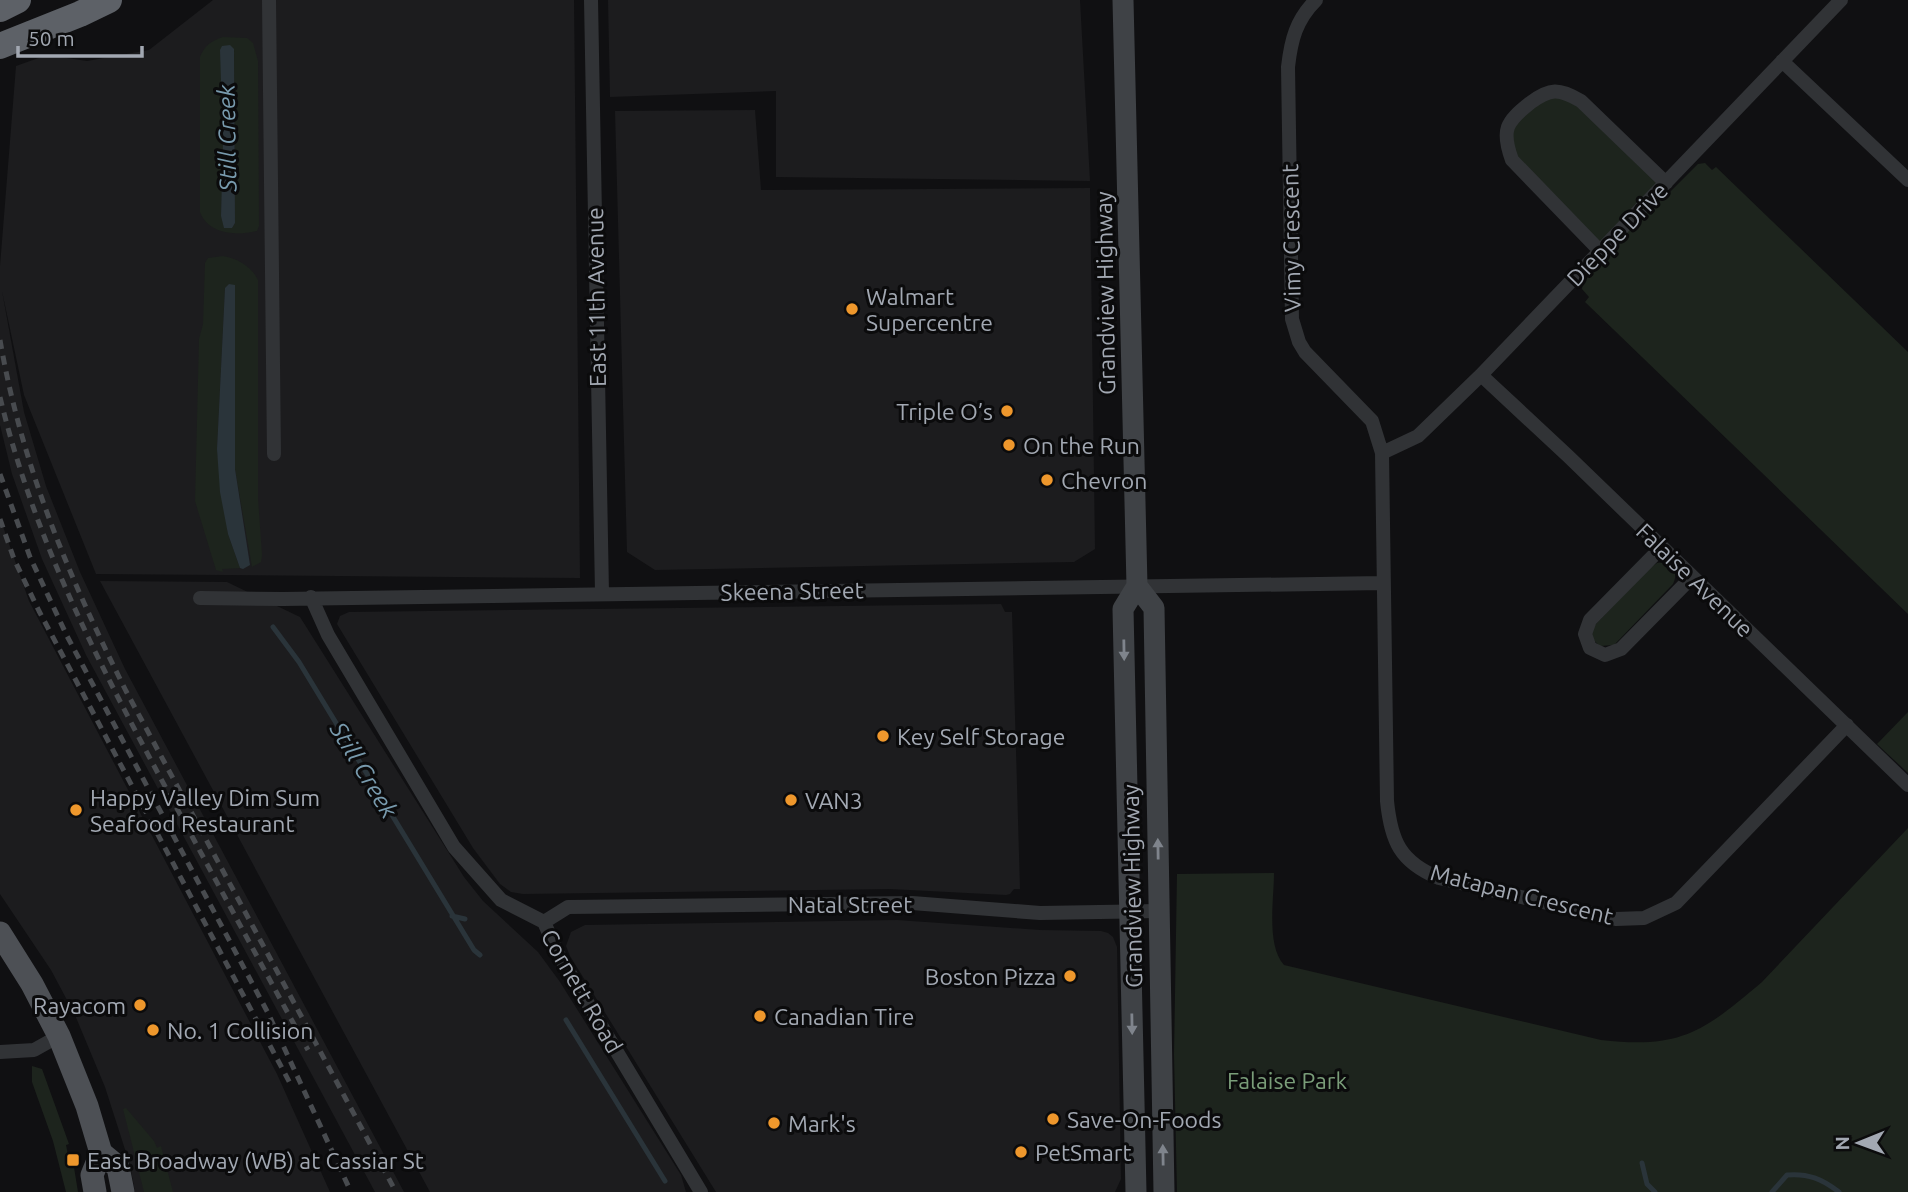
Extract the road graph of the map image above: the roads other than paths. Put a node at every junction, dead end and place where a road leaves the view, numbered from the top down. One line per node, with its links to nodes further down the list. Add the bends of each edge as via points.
1 (18, 0): 8 (highway)
2 (109, 0): 9 (highway)
3 (270, 0): 16 (street)
4 (591, 0): 21 (street, East 11th Avenue)
5 (1123, 0): 20 (main road, Grandview Highway)
6 (1316, 0): 15 (street, Vimy Crescent, via 1292,36 1287,67 1292,318 1305,352 1372,421)
7 (1840, 0): 10 (street, Dieppe Drive)
8 (0, 9)
9 (10, 42)
10 (1782, 61): 11 (street); 12 (street, Dieppe Drive)
11 (1908, 180)
12 (1665, 183): 13 (street, Dieppe Drive); 13 (street, via 1570,94 1545,92 1512,117 1506,132 1512,160)
13 (1600, 251): 14 (street, Dieppe Drive)
14 (1481, 375): 15 (street, Dieppe Drive, via 1418,436); 17 (street, Falaise Avenue)
15 (1382, 453): 19 (street, Matapan Crescent)
16 (274, 454)
17 (1661, 548): 18 (street, Falaise Avenue); 18 (street, via 1590,620 1585,634 1590,648 1605,655 1621,649)
18 (1692, 577): 24 (street, Falaise Avenue)
19 (1383, 583): 20 (street, Skeena Street); 24 (street, Matapan Crescent, via 1389,819 1406,859 1439,878 1616,919 1644,918 1676,903)
20 (1137, 586): 21 (street, Skeena Street); 26 (main road, Grandview Highway, one-way to 26, via 1123,609); 27 (main road, Grandview Highway, one-way to 20, via 1154,608)
21 (601, 593): 22 (street, Skeena Street)
22 (311, 597): 23 (street, Skeena Street); 28 (street, Cornett Road, via 328,635 454,847 501,900)
23 (200, 598)
24 (1847, 725): 25 (street, Falaise Avenue)
25 (1908, 785)
26 (1130, 912): 27 (street, Natal Street); 28 (street, Natal Street, via 1040,913 912,903 568,907); 36 (main road, Grandview Highway, one-way to 36)
27 (1159, 912): 37 (main road, Grandview Highway, one-way to 27)
28 (544, 922): 35 (street, Cornett Road, via 557,952)
29 (0, 933): 30 (main road)
30 (59, 1036): 31 (street, via 34,1050); 32 (main road)
31 (0, 1052)
32 (101, 1153): 33 (main road, via 92,1175); 34 (main road, via 118,1167)
33 (95, 1192)
34 (123, 1192)
35 (701, 1192)
36 (1136, 1192)
37 (1164, 1192)

